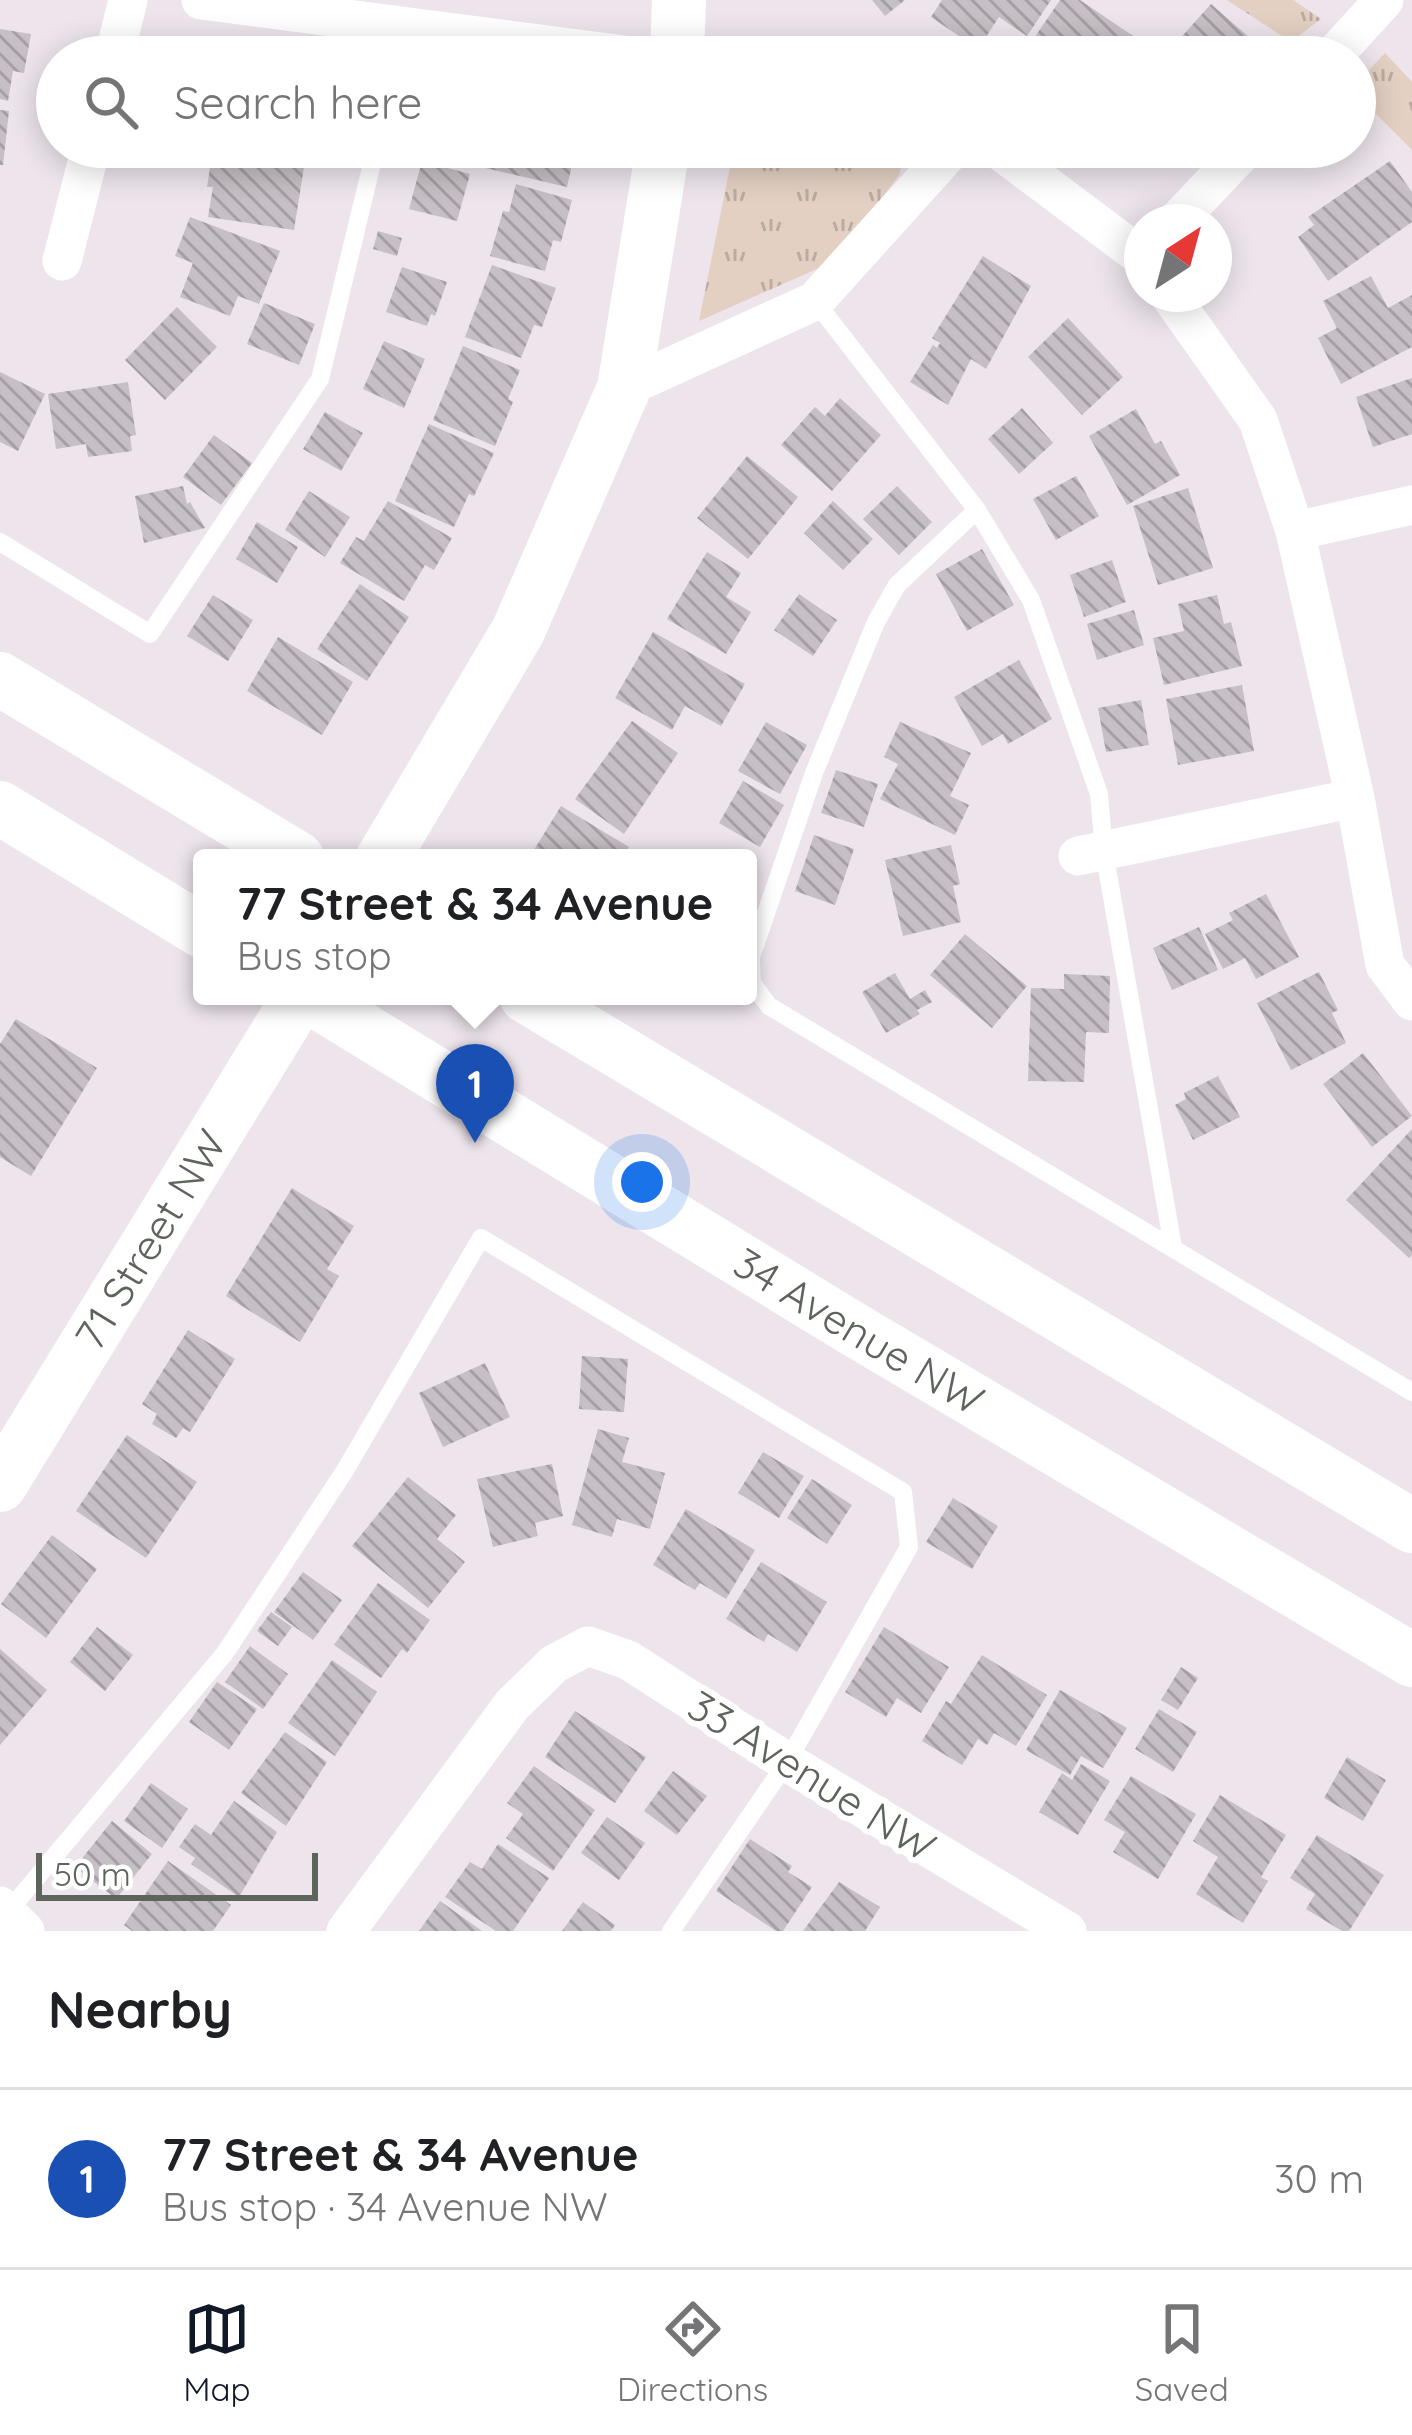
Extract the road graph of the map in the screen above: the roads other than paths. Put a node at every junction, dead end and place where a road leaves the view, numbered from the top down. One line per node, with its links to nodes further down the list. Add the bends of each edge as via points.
1 (128, 0): 5 (street)
2 (201, 0): 6 (street)
3 (679, 0): 7 (main road)
4 (1384, 0): 8 (street)
5 (119, 36)
6 (373, 36)
7 (678, 36)
8 (1351, 36)
9 (86, 168): 17 (street)
10 (371, 168): 24 (lane, via 320,379 150,634)
11 (660, 168): 20 (main road)
12 (934, 168): 18 (street)
13 (1023, 168): 16 (street)
14 (1227, 168): 15 (street)
15 (1193, 204)
16 (1124, 243)
17 (62, 261)
18 (815, 302): 20 (street); 22 (lane)
19 (1182, 312): 23 (street, via 1258,420)
20 (624, 388): 29 (main road, via 518,632)
21 (1412, 505): 23 (street)
22 (976, 510): 30 (lane, via 1031,600 1099,794); 32 (lane, via 897,585 876,622)
23 (1295, 530): 26 (street)
24 (0, 542)
25 (0, 679): 28 (main road)
26 (1355, 798): 30 (street); 34 (street, via 1385,965)
27 (0, 808): 31 (main road)
28 (282, 849)
29 (388, 849)
30 (1091, 853): 38 (lane)
31 (193, 926)
32 (757, 939)
33 (757, 990): 38 (lane, via 769,1006)
34 (1412, 1001)
35 (298, 1005): 40 (main road, 71 Street NW)
36 (319, 1005): 42 (main road, 34 Avenue NW)
37 (541, 1005): 41 (main road)
38 (1173, 1247): 39 (lane)
39 (1412, 1392)
40 (0, 1485)
41 (1412, 1526)
42 (1412, 1660)
43 (787, 1762): 44 (lane, via 909,1547 904,1492 481,1238 344,1472 225,1653); 45 (street, 33 Avenue NW, via 628,1660 588,1646 554,1664 512,1705); 46 (lane); 47 (street, 33 Avenue NW)
44 (10, 1917)
45 (346, 1931)
46 (671, 1931)
47 (1067, 1931)

